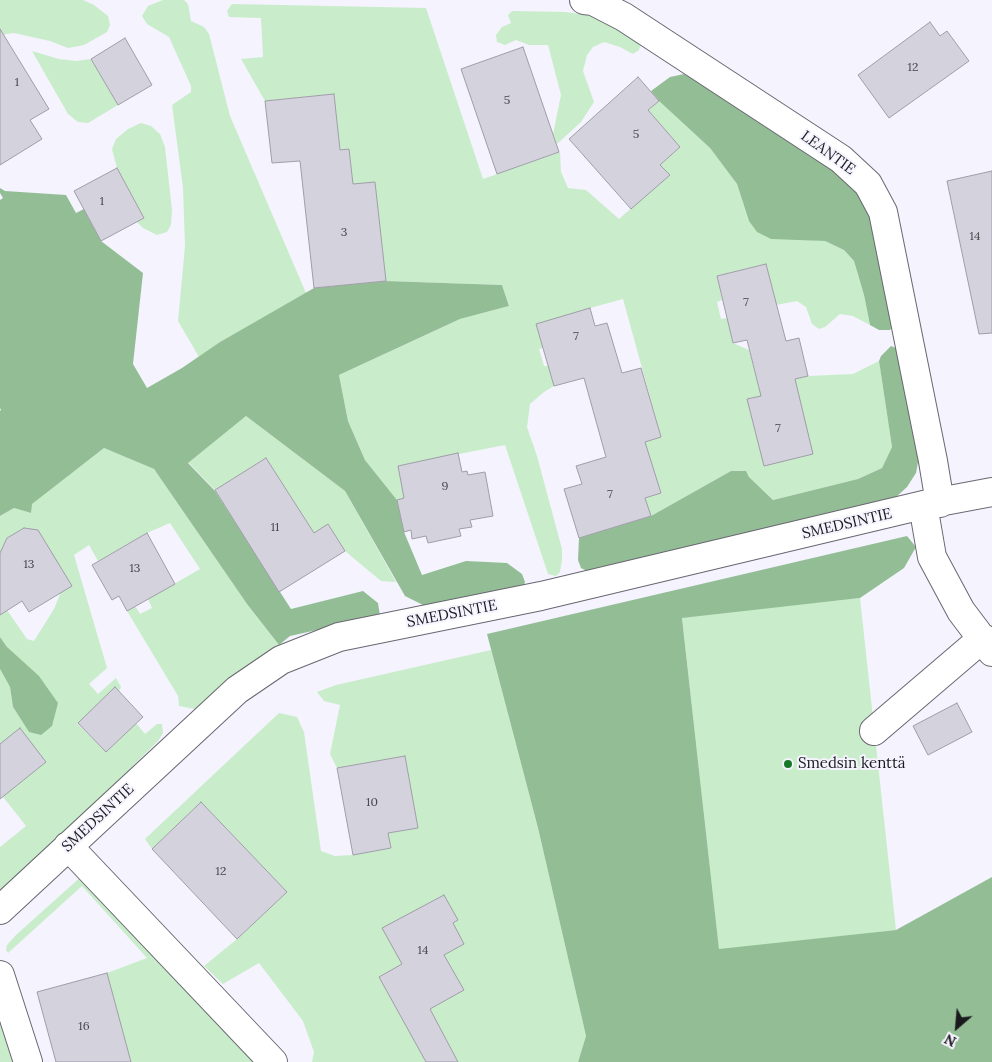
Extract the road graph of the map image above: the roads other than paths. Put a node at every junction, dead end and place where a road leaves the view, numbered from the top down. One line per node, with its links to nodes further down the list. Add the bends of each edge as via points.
1 (584, 0): 3 (street, LEANTIE, via 593,1 624,17 841,159 868,184 884,212 932,452)
2 (992, 492): 3 (street, SMEDSINTIE)
3 (931, 504): 4 (street, LEANTIE, via 932,557 961,611); 6 (street, SMEDSINTIE, via 542,596 339,637 289,656 237,690)
4 (987, 645): 5 (street)
5 (874, 731)
6 (68, 846): 7 (street, SMEDSINTIE); 10 (street)
7 (0, 910)
8 (0, 975): 9 (street)
9 (28, 1062)
10 (273, 1062)

